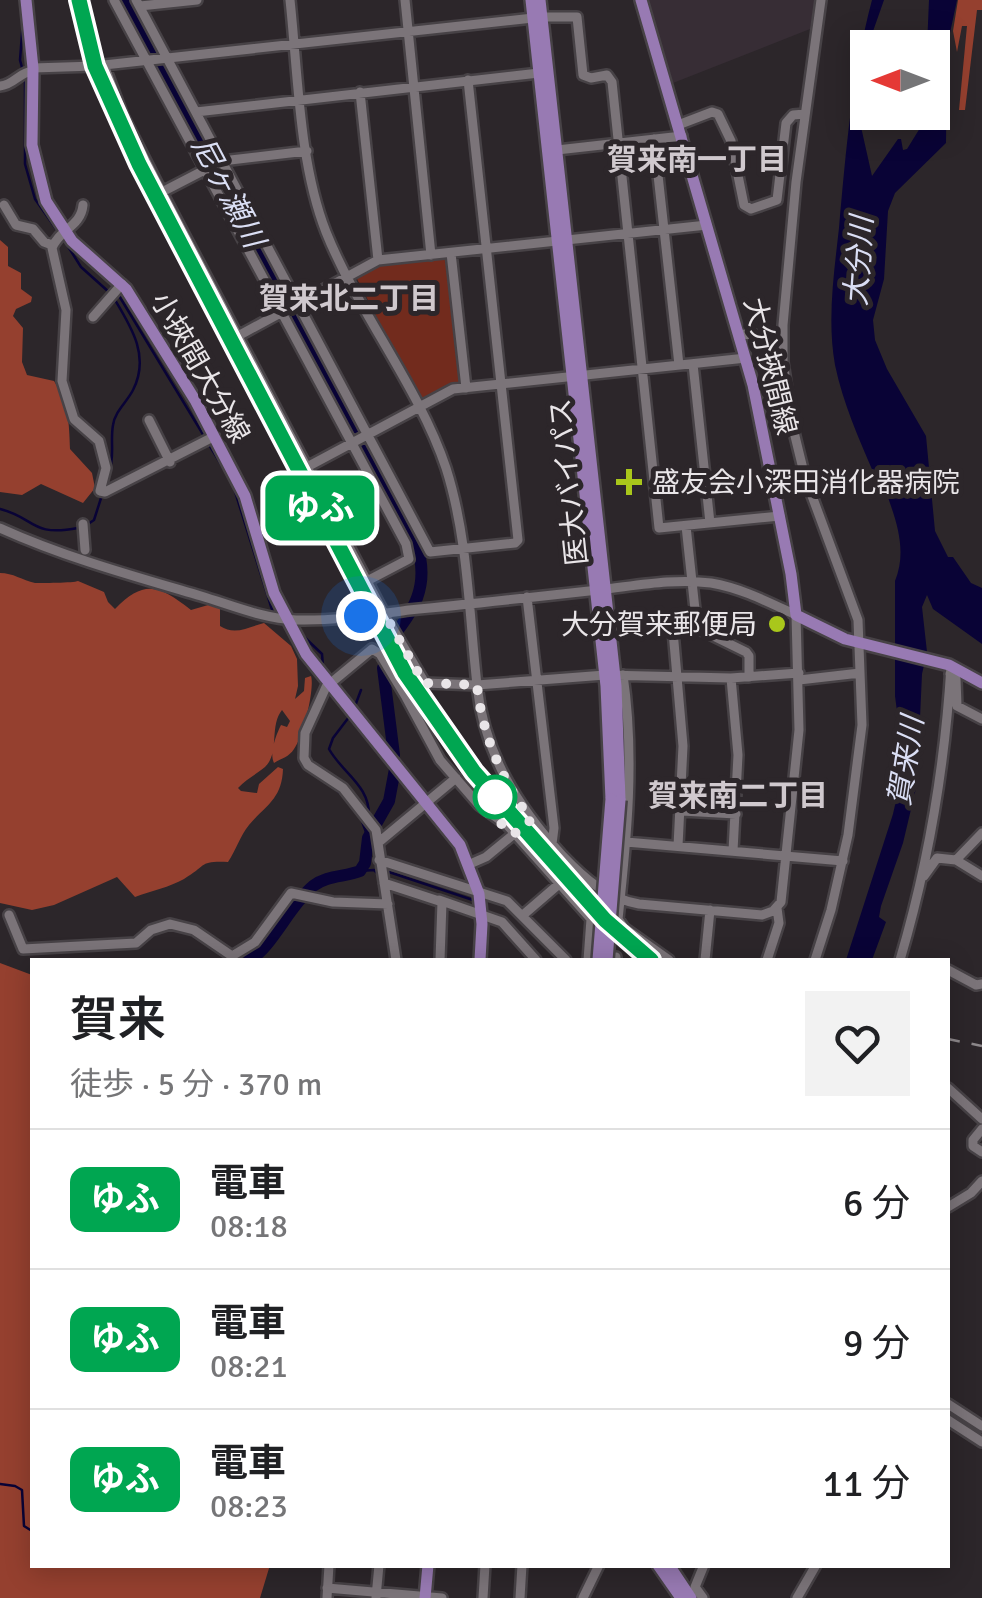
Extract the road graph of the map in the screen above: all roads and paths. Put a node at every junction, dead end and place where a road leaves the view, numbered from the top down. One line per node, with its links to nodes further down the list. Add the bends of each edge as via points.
1 (26, 0): 18 (main road, 小挾間大分線)
2 (114, 0): 16 (street)
3 (197, 0): 10 (street)
4 (290, 0): 14 (street)
5 (405, 0): 13 (street)
6 (532, 0): 12 (main road, 医大バイパス)
7 (540, 0): 12 (main road, 医大バイパス)
8 (641, 0): 27 (main road, 大分挾間線)
9 (822, 0): 26 (street)
10 (171, 1): 11 (street)
11 (138, 3): 15 (street)
12 (538, 18): 13 (street); 19 (main road, 医大バイパス); 29 (street, via 572,14 580,20 584,75 610,77); 31 (main road, 医大バイパス)
13 (408, 32): 14 (street); 22 (street)
14 (295, 44): 15 (street); 24 (street)
15 (166, 59): 16 (street); 25 (street)
16 (150, 60): 17 (street); 33 (street)
17 (104, 65): 18 (street); 34 (street)
18 (33, 70): 21 (street); 40 (main road, 小挾間大分線, via 34,164)
19 (539, 73): 20 (street); 41 (main road, 医大バイパス)
20 (468, 80): 22 (street); 42 (street)
21 (0, 86)
22 (414, 86): 23 (street); 44 (street)
23 (360, 92): 24 (street); 45 (street)
24 (301, 99): 25 (street); 30 (street)
25 (196, 112): 32 (street)
26 (805, 114): 27 (street, via 786,122 776,200 751,208 744,204 718,114); 53 (street)
27 (680, 131): 28 (street); 37 (main road, 大分挾間線)
28 (654, 140): 29 (street); 38 (street)
29 (618, 144): 31 (street); 39 (street)
30 (308, 150): 32 (street); 46 (street, via 320,214)
31 (556, 150): 41 (main road, 医大バイパス)
32 (222, 161): 33 (street); 48 (street)
33 (206, 169): 34 (street); 49 (street)
34 (162, 192): 52 (street)
35 (4, 204): 40 (street, via 18,226 33,229 44,242)
36 (83, 205): 40 (street, via 80,219)
37 (707, 226): 38 (street); 51 (main road, 大分挾間線)
38 (664, 230): 39 (street); 56 (street)
39 (627, 234): 41 (street); 57 (street)
40 (59, 237): 47 (main road, 小挾間大分線); 66 (street, via 66,310 62,381 74,419 100,445 103,492)
41 (562, 241): 42 (street); 58 (main road, 医大バイパス)
42 (487, 249): 43 (street); 59 (street)
43 (451, 252): 44 (street); 60 (street)
44 (431, 255): 45 (street)
45 (378, 260): 46 (street)
46 (348, 276): 48 (street); 61 (street)
47 (116, 290): 50 (street); 64 (main road, 小挾間大分線, via 195,400)
48 (300, 302): 49 (street); 63 (street)
49 (282, 312): 52 (street); 65 (street)
50 (92, 316)
51 (740, 334): 53 (street); 54 (main road, 大分挾間線)
52 (238, 336): 67 (street)
53 (783, 336): 84 (street, via 797,445)
54 (746, 358): 55 (street); 68 (main road, 大分挾間線)
55 (694, 364): 56 (street); 70 (street)
56 (679, 365): 57 (street)
57 (643, 369): 58 (street); 71 (street, via 660,528)
58 (577, 376): 59 (street); 77 (main road, 医大バイパス)
59 (502, 384): 60 (street); 73 (street, via 518,540)
60 (466, 388): 61 (street)
61 (417, 407): 63 (street); 73 (street, via 444,462)
62 (149, 420): 66 (street)
63 (368, 434): 65 (street); 73 (street, via 429,552)
64 (213, 437): 66 (street); 82 (main road, 小挾間大分線, via 245,496)
65 (352, 443): 67 (street); 75 (street, via 410,555)
66 (170, 462)
67 (307, 467): 75 (street)
68 (780, 516): 70 (street); 81 (main road, 大分挾間線)
69 (83, 524): 74 (street)
70 (710, 524): 71 (street)
71 (686, 526): 76 (street)
72 (0, 528): 82 (street)
73 (462, 549): 79 (street)
74 (86, 550)
75 (367, 581): 80 (street)
76 (692, 582): 77 (street); 81 (street, via 734,588); 83 (street)
77 (600, 589): 78 (street); 87 (main road, 医大バイパス)
78 (527, 597): 79 (street); 92 (street)
79 (468, 604): 80 (street); 95 (street)
80 (384, 613): 82 (street); 95 (street, via 424,683)
81 (796, 615): 84 (main road); 89 (street)
82 (287, 619): 93 (main road, 小挾間大分線)
83 (697, 628): 88 (street, via 673,632); 90 (street, via 747,653)
84 (865, 644): 85 (main road); 86 (street)
85 (948, 668): 94 (main road); 96 (street, via 956,680 957,706); 116 (street)
86 (860, 673): 89 (street); 111 (street, via 860,749)
87 (614, 675): 88 (street); 92 (street); 98 (main road, 医大バイパス); 106 (street, via 630,742)
88 (676, 676): 91 (street); 100 (street)
89 (799, 676): 90 (street); 110 (street)
90 (749, 677): 91 (street)
91 (731, 678): 101 (street)
92 (537, 681): 95 (street); 107 (street)
93 (329, 682): 97 (street, via 376,649); 99 (main road, 小挾間大分線); 105 (street, via 306,730 304,758 343,788)
94 (982, 684)
95 (477, 685): 102 (street, via 495,758)
96 (982, 718)
97 (456, 778): 99 (street); 104 (street)
98 (616, 799): 132 (main road, 医大バイパス, bridge); 133 (main road, 医大バイパス, bridge)
99 (427, 802): 105 (street); 113 (main road, 小挾間大分線)
100 (682, 811): 101 (street); 108 (street)
101 (736, 814): 109 (street)
102 (531, 820): 104 (street); 107 (street)
103 (982, 833): 112 (street)
104 (514, 834): 113 (street); 117 (street)
105 (378, 842): 114 (street)
106 (626, 842): 108 (street); 118 (street)
107 (552, 844): 118 (street, via 592,884)
108 (678, 846): 109 (street)
109 (733, 851): 110 (street)
110 (788, 856): 111 (street); 122 (street)
111 (843, 860): 137 (street)
112 (956, 860): 115 (street); 116 (street, via 935,858)
113 (470, 864): 120 (main road, 小挾間大分線)
114 (381, 871): 119 (street); 120 (street); 121 (street)
115 (982, 876)
116 (922, 882): 138 (street)
117 (559, 884): 125 (street); 131 (street, via 591,919)
118 (620, 899): 123 (street); 134 (street, via 620,924)
119 (439, 900): 120 (street); 127 (street)
120 (480, 902): 125 (street, via 507,901); 128 (main road, 小挾間大分線); 129 (street)
121 (388, 904): 124 (street, via 293,894 255,942 232,956 194,930 170,924 136,943 23,950); 126 (street)
122 (777, 908): 123 (street, via 762,914); 136 (street)
123 (710, 910): 135 (street)
124 (9, 915)
125 (523, 915): 130 (street)
126 (396, 958)
127 (440, 958)
128 (480, 958)
129 (534, 958)
130 (563, 958)
131 (588, 958)
132 (598, 958)
133 (613, 958)
134 (666, 958)
135 (706, 958)
136 (768, 958)
137 (816, 958)
138 (901, 958)
139 (950, 971): 140 (street)
140 (982, 984)
141 (950, 1090): 142 (street)
142 (982, 1120)
143 (982, 1129): 144 (street, via 973,1146)
144 (982, 1152)
145 (982, 1181): 146 (street)
146 (950, 1205)
147 (950, 1405): 149 (street)
148 (950, 1421): 150 (street)
149 (982, 1426)
150 (982, 1442)
151 (329, 1568): 161 (street)
152 (378, 1568): 162 (street)
153 (428, 1568): 163 (main road)
154 (485, 1568): 165 (street)
155 (522, 1568): 166 (street)
156 (598, 1568): 167 (street)
157 (660, 1568): 168 (main road)
158 (670, 1568): 169 (main road)
159 (703, 1568): 170 (street, via 695,1587)
160 (814, 1568): 171 (street)
161 (327, 1593): 162 (street)
162 (376, 1595): 163 (street)
163 (425, 1597): 164 (street)
164 (442, 1598)
165 (483, 1598)
166 (520, 1598)
167 (583, 1598)
168 (681, 1598)
169 (692, 1598)
170 (703, 1598)
171 (796, 1598)

